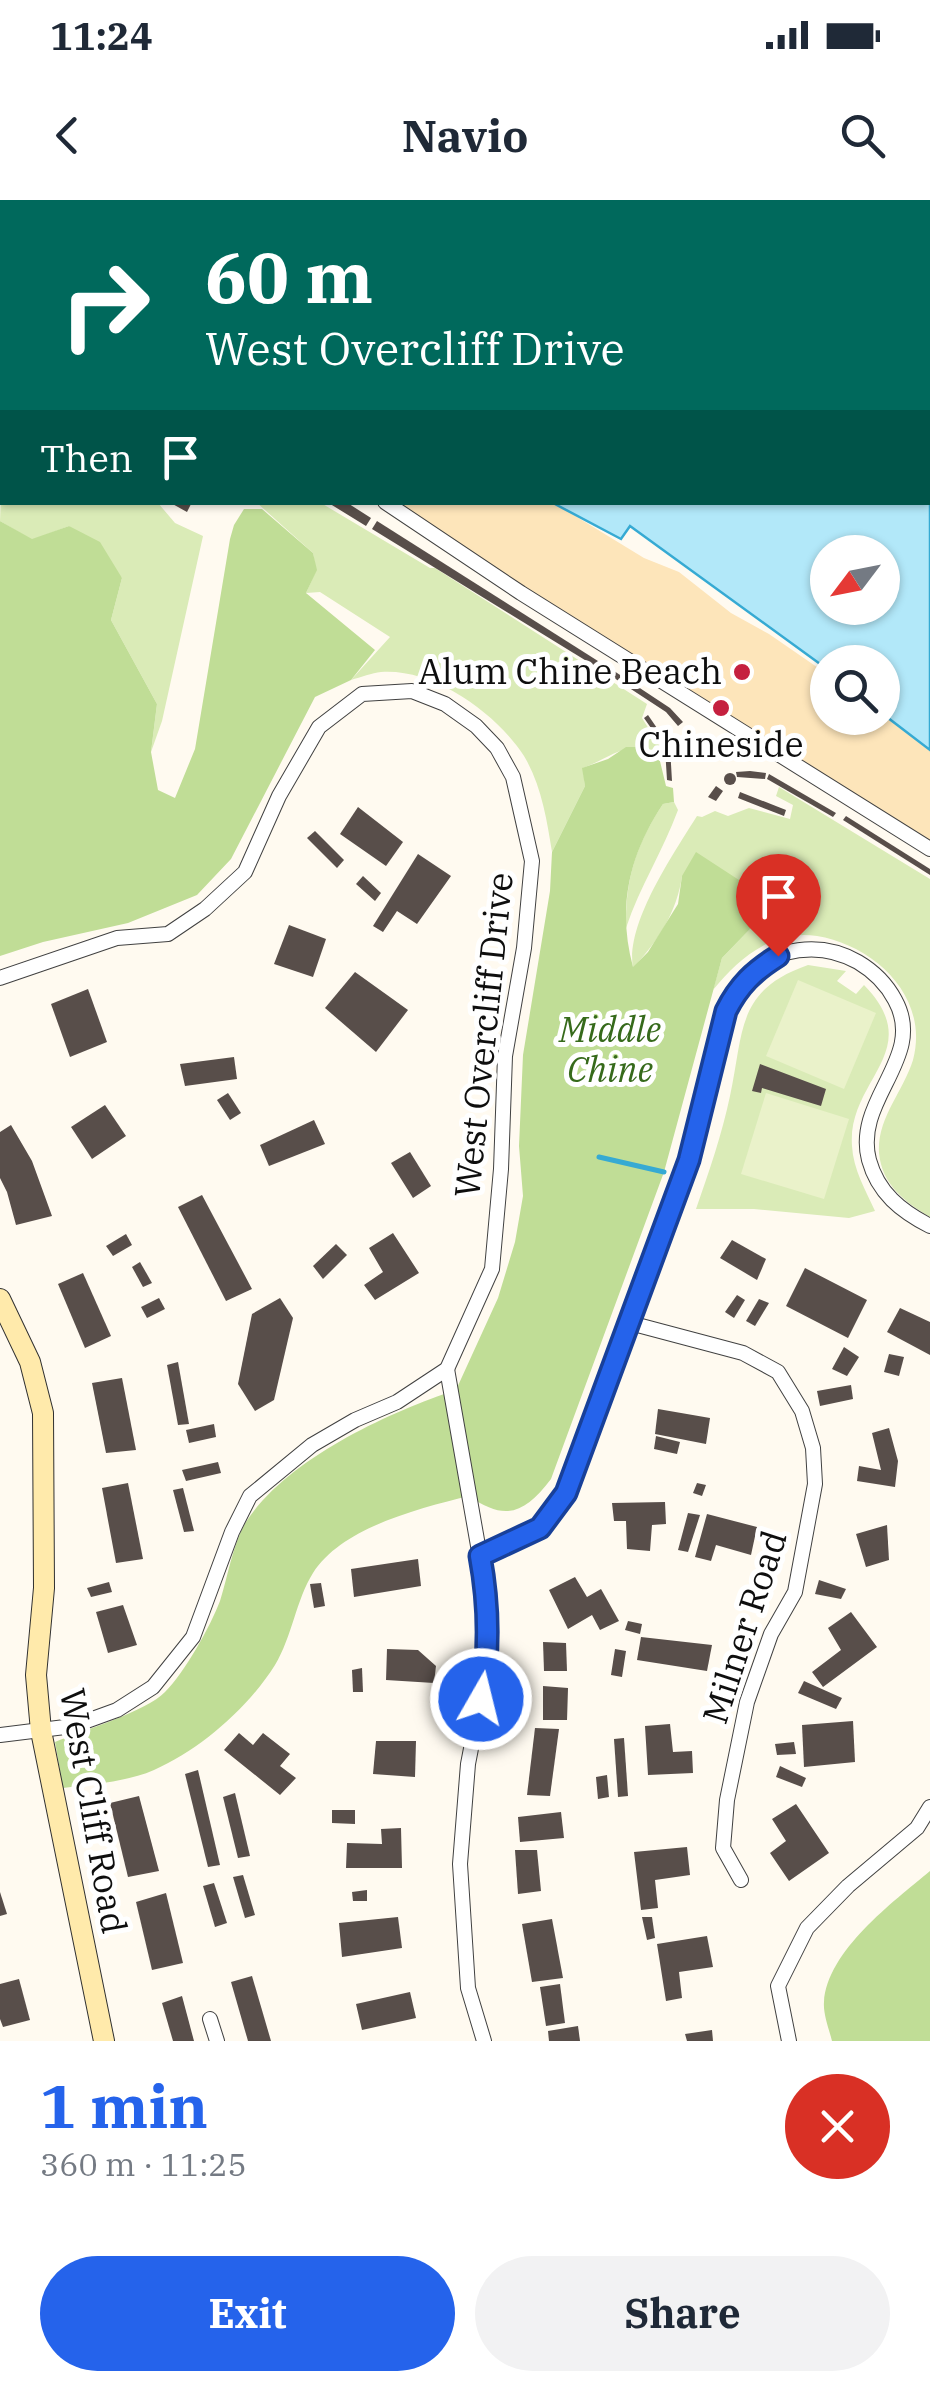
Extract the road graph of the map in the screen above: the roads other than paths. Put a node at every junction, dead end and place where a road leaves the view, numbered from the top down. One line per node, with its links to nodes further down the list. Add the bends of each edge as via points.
1 (389, 505): 2 (street)
2 (930, 849)
3 (0, 978): 7 (street, West Overcliff Drive, via 117,938 168,934 205,909 245,872 278,796 320,727 362,694 412,691 476,726 513,776 532,862 505,1056 492,1269)
4 (930, 1226): 6 (street, via 896,1204 869,1159 868,1118 899,1058 900,1009 885,983 846,955 799,949 753,972 726,1011 689,1160)
5 (0, 1299): 9 (street, West Cliff Road, via 30,1362 44,1413 44,1588 36,1675)
6 (630, 1323): 8 (street, via 566,1493 540,1528); 12 (street, Milner Road, via 744,1353 778,1372 802,1410 813,1448 815,1484 795,1592 770,1634 747,1702 728,1800 723,1848)
7 (448, 1369): 8 (street); 9 (street, via 312,1445 250,1496 193,1637 153,1687 117,1710)
8 (480, 1556): 16 (street, via 488,1661 468,1764 460,1864 468,1988)
9 (41, 1731): 10 (street); 14 (street, West Cliff Road)
10 (0, 1736)
11 (930, 1807): 17 (street, via 917,1828 807,1928 778,1986)
12 (741, 1880)
13 (210, 2019): 15 (street)
14 (104, 2041)
15 (217, 2041)
16 (484, 2041)
17 (789, 2041)

